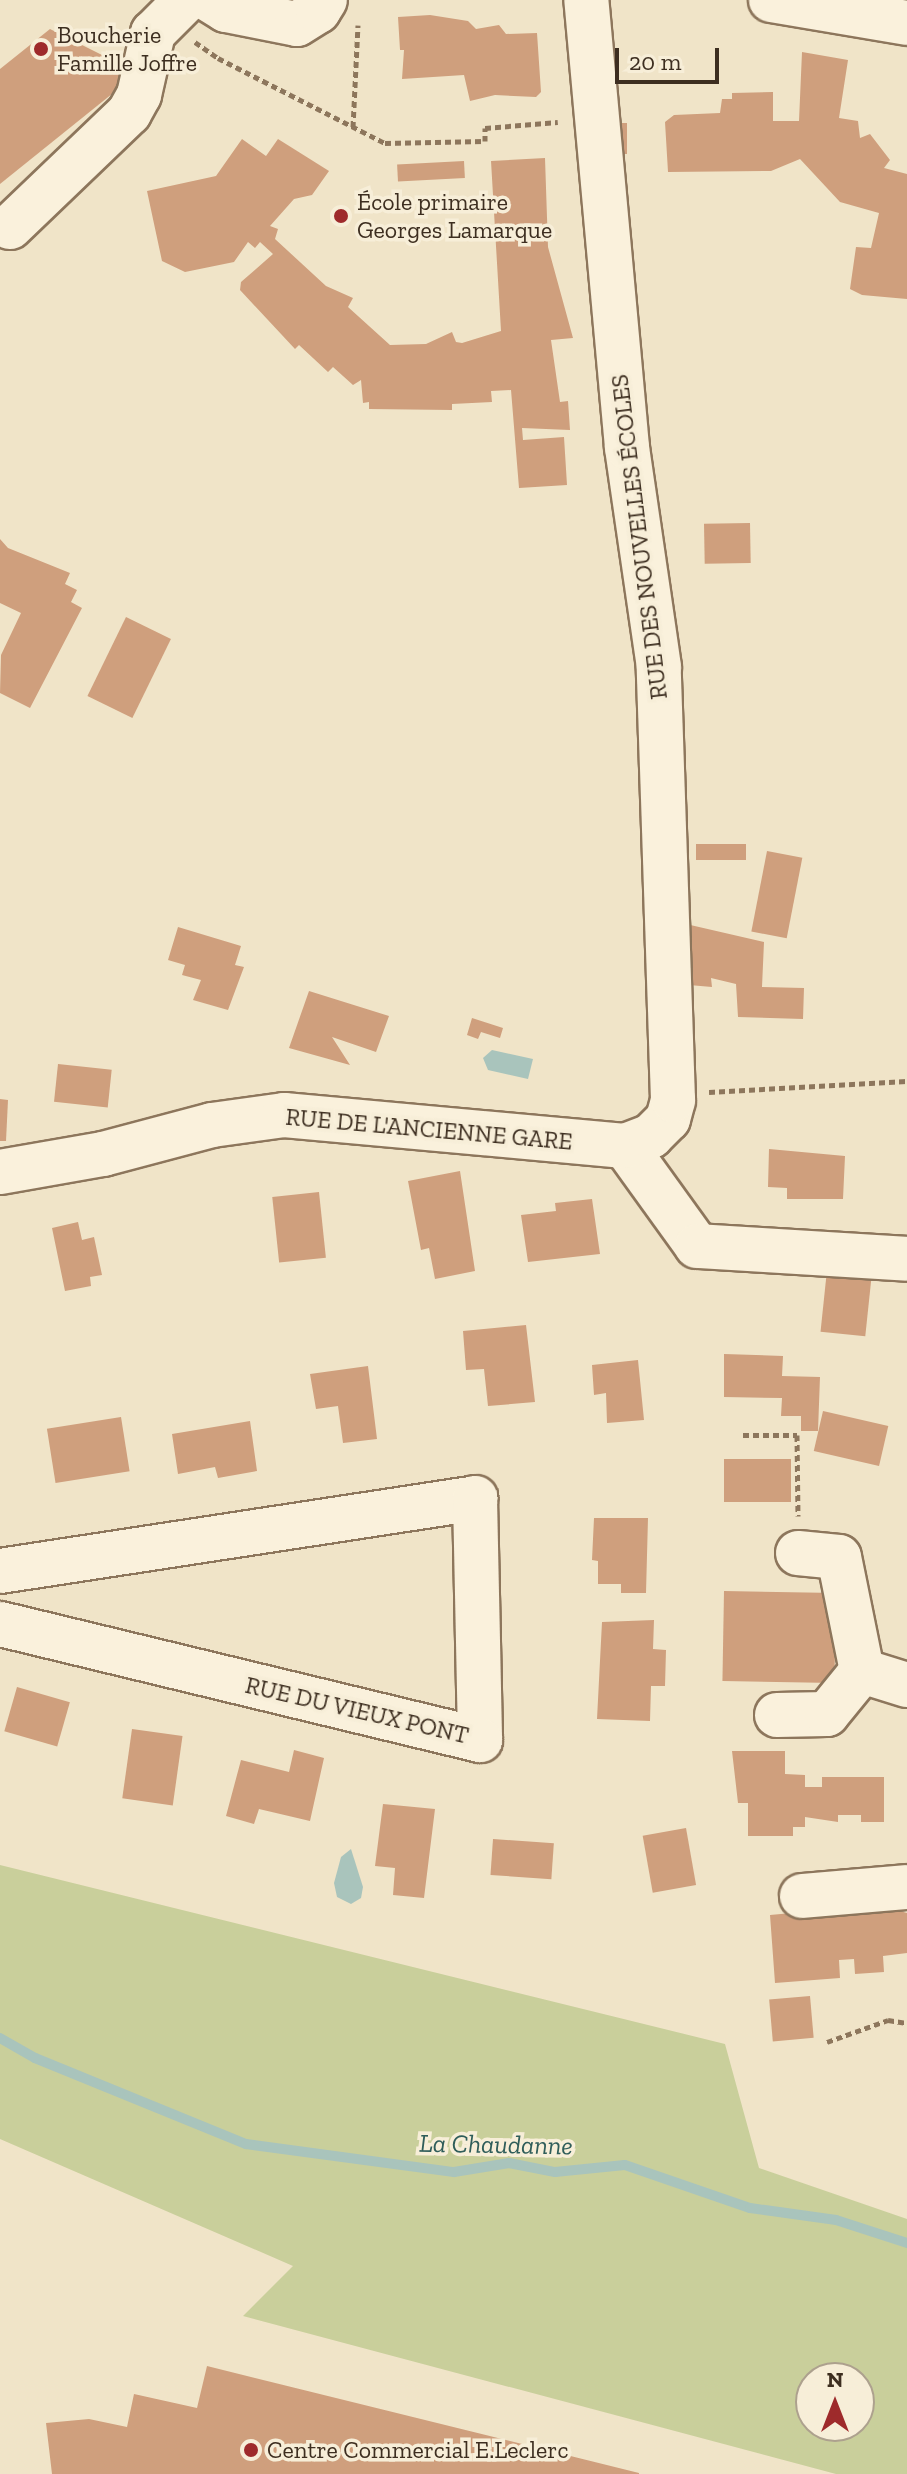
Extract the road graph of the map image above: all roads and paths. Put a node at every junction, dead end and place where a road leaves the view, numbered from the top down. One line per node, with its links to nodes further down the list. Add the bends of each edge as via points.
1 (586, 0): 6 (street, RUE DES NOUVELLES ÉCOLES)
2 (771, 0): 5 (street)
3 (192, 3): 4 (street, via 297,24 318,11); 7 (path, via 180,30 218,58); 8 (street, via 153,33 139,95 129,113)
4 (341, 8): 7 (path)
5 (907, 23)
6 (595, 119): 7 (path, via 485,128 485,141 385,143); 9 (street, RUE DES NOUVELLES ÉCOLES, via 627,447 659,667)
7 (353, 127)
8 (10, 227)
9 (672, 1080): 10 (path, via 731,1087); 11 (street, via 668,1119 651,1136)
10 (907, 1081)
11 (625, 1146): 12 (street, RUE DE L'ANCIENNE GARE, via 284,1115 212,1125 103,1154); 13 (street, via 697,1246)
12 (0, 1172)
13 (907, 1259)
14 (743, 1435): 15 (path, via 797,1435)
15 (798, 1553): 18 (street, via 839,1557)
16 (0, 1571): 17 (street, RUE DU VIEUX PONT, via 475,1498 480,1740)
17 (0, 1624)
18 (862, 1671): 19 (street); 20 (street, via 827,1714)
19 (907, 1685)
20 (777, 1715)
21 (907, 1887): 22 (street)
22 (802, 1896)
23 (907, 2023): 24 (path, via 888,2020)
24 (827, 2042)

